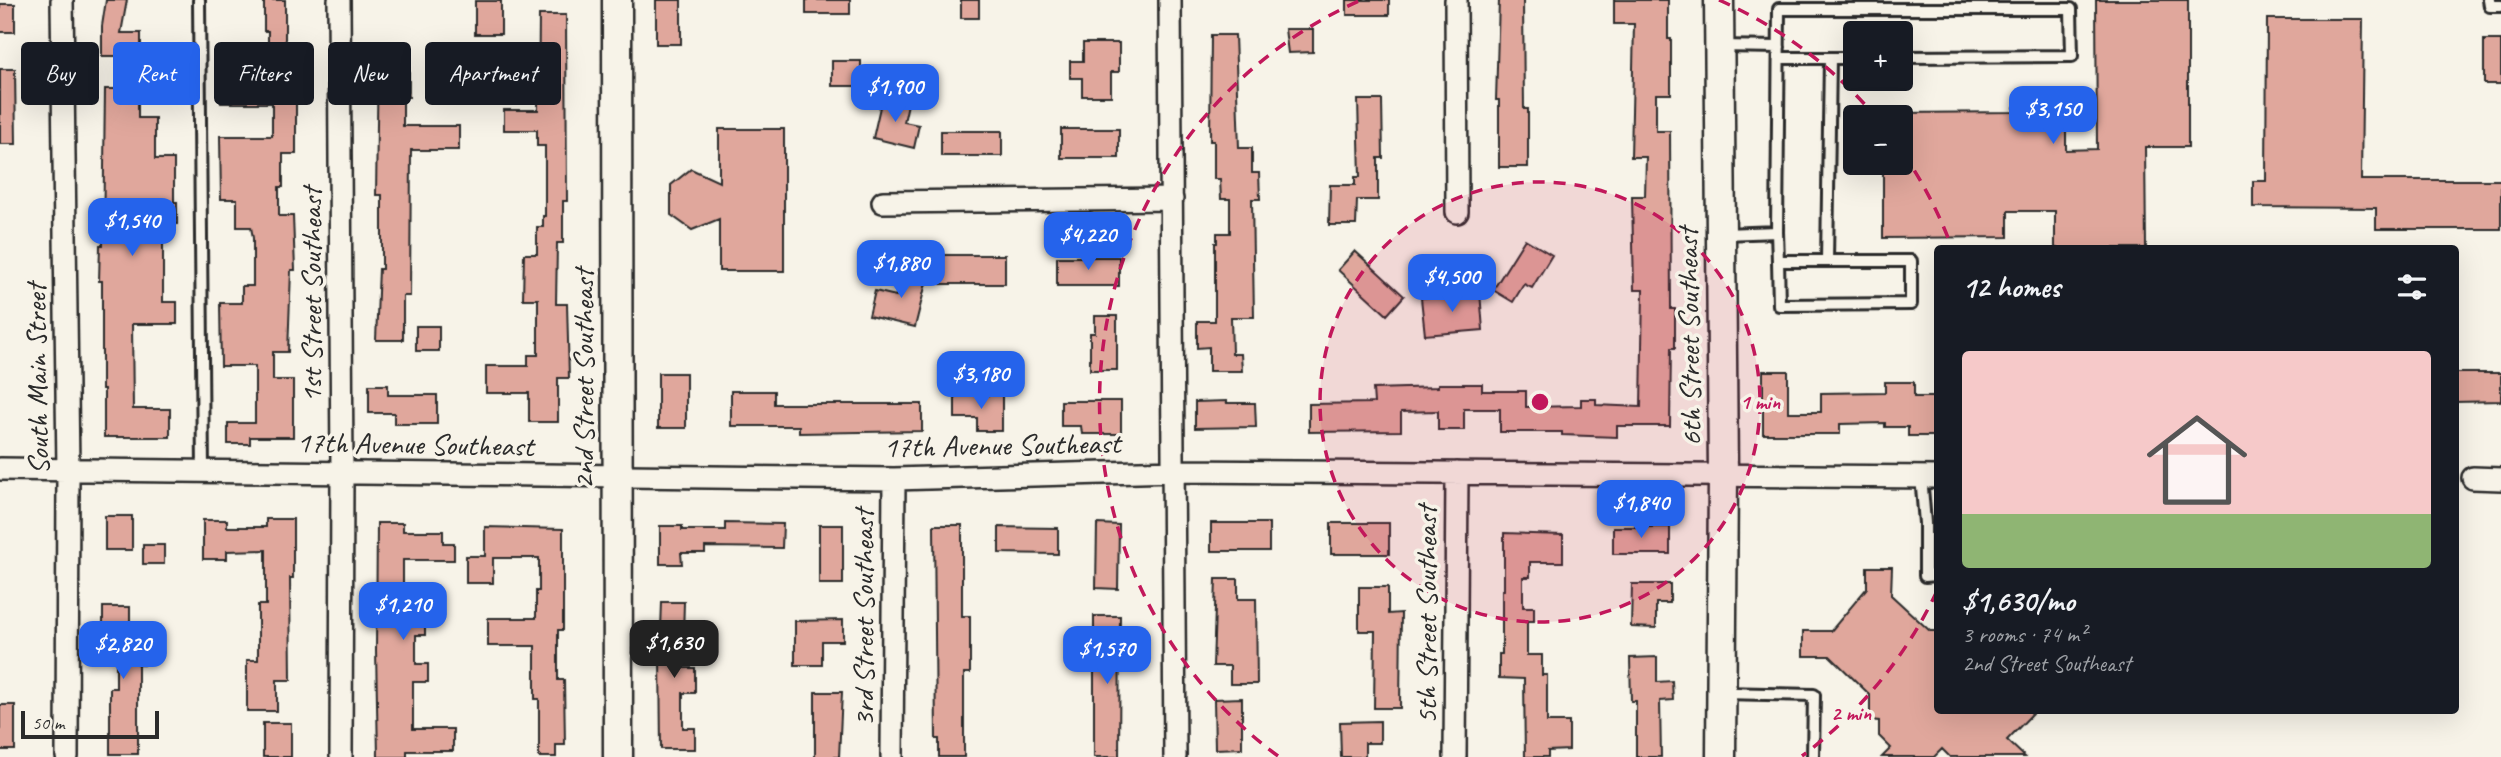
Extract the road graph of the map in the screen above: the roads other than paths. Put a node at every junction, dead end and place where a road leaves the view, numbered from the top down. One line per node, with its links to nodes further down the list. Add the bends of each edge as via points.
1 (62, 0): 24 (street, South Main Street)
2 (199, 0): 26 (lane)
3 (339, 0): 27 (street, 1st Street Southeast)
4 (617, 0): 30 (street, 2nd Street Southeast)
5 (1170, 0): 16 (street)
6 (1456, 0): 18 (street)
7 (1719, 0): 11 (street, 6th Street Southeast)
8 (2489, 0): 10 (lane, via 2490,6)
9 (1928, 4): 12 (lane, via 1779,9); 13 (lane, via 2071,9 2071,56)
10 (2501, 6)
11 (1720, 46): 12 (lane); 20 (street, 6th Street Southeast)
12 (1779, 52): 14 (lane); 19 (lane)
13 (1913, 57)
14 (1830, 58): 15 (lane); 22 (lane)
15 (1843, 58)
16 (1172, 200): 17 (street); 25 (street)
17 (883, 202)
18 (1457, 212)
19 (1777, 232): 20 (lane); 21 (lane)
20 (1721, 234): 29 (street, 6th Street Southeast)
21 (1778, 261): 22 (lane); 22 (lane, via 1779,305 1911,304 1911,261)
22 (1827, 261)
23 (0, 469): 24 (street, 17th Avenue Southeast)
24 (68, 469): 26 (street, 17th Avenue Southeast); 38 (street, South Main Street)
25 (1174, 471): 28 (street, 17th Avenue Southeast); 32 (street, 17th Avenue Southeast); 42 (street)
26 (203, 472): 27 (street, 17th Avenue Southeast)
27 (342, 472): 30 (street, 17th Avenue Southeast); 39 (street, 1st Street Southeast)
28 (1457, 473): 29 (street, 17th Avenue Southeast); 43 (street, 5th Street Southeast)
29 (1723, 475): 31 (street, 17th Avenue Southeast); 37 (street, 6th Street Southeast)
30 (616, 476): 32 (street, 17th Avenue Southeast); 40 (street, 2nd Street Southeast)
31 (1929, 476): 35 (lane)
32 (894, 478): 41 (street, 3rd Street Southeast)
33 (2473, 478): 34 (street)
34 (2501, 479)
35 (1931, 522): 36 (lane, via 1925,576)
36 (1934, 575)
37 (1722, 693): 44 (street, 6th Street Southeast); 45 (lane, via 1814,695)
38 (67, 757)
39 (341, 757)
40 (618, 757)
41 (892, 757)
42 (1175, 757)
43 (1455, 757)
44 (1721, 757)
45 (1813, 757)

